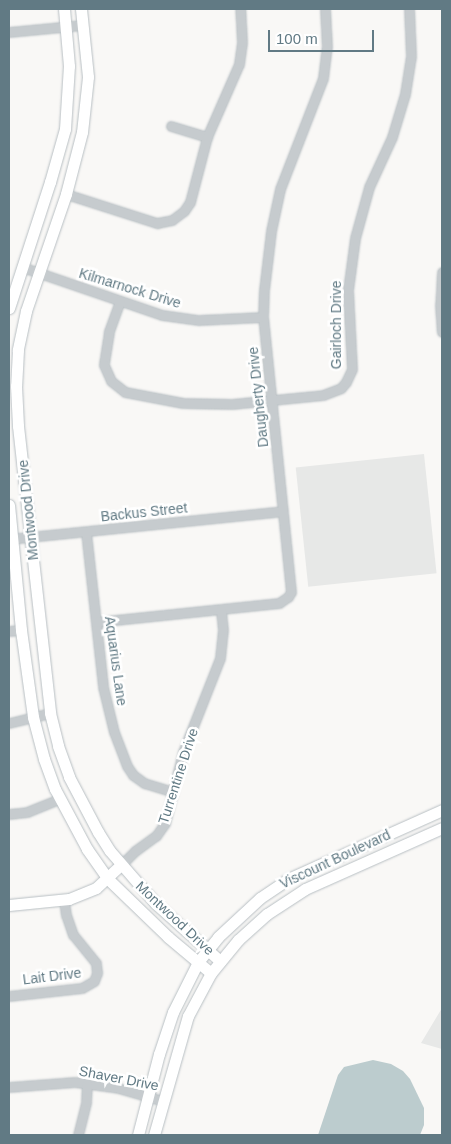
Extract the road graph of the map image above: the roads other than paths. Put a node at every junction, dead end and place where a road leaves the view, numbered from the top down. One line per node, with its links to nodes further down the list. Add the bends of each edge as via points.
1 (64, 9): 7 (main road)
2 (81, 9): 6 (main road, Montwood Drive)
3 (240, 9): 10 (street, via 242,42 239,64)
4 (325, 9): 17 (street, Daugherty Drive, via 325,67 276,205 266,264)
5 (410, 9): 19 (street, Gairloch Drive, via 411,56 405,94 392,137 369,187 355,238 348,290 350,376 341,388 330,393)
6 (83, 25): 7 (street); 11 (main road, Montwood Drive, via 88,77 86,106)
7 (65, 27): 8 (street); 12 (main road, via 69,66 65,129)
8 (9, 32)
9 (171, 126): 10 (street)
10 (207, 138): 11 (street, via 190,202 172,220 150,222)
11 (66, 194): 14 (main road, Montwood Drive)
12 (22, 267): 14 (street, Kilmarnock Drive); 16 (main road)
13 (442, 272): 18 (street)
14 (39, 273): 15 (street, Kilmarnock Drive); 20 (main road, Montwood Drive, via 26,311 18,350)
15 (120, 301): 17 (street, Kilmarnock Drive, via 181,318); 19 (street, Gairloch Drive, via 109,332 104,365 118,388 140,396 183,403 232,404)
16 (9, 308)
17 (263, 317): 19 (street, Daugherty Drive)
18 (442, 332)
19 (272, 400): 22 (street, Daugherty Drive)
20 (13, 427): 24 (main road, Montwood Drive)
21 (9, 505): 25 (main road, Montwood Drive)
22 (283, 511): 23 (street, Backus Street); 26 (street, Daugherty Drive, via 292,584 288,597 280,603)
23 (86, 532): 24 (street, Backus Street); 27 (street, Aquarius Lane)
24 (31, 537): 25 (street, Backus Street); 30 (main road, Montwood Drive)
25 (10, 539): 28 (main road, Montwood Drive)
26 (221, 610): 27 (street, Daugherty Drive); 33 (street, Turrentine Drive, via 220,658 183,752)
27 (96, 622): 33 (street, Aquarius Lane, via 106,705 127,766 140,780)
28 (21, 630): 29 (street); 31 (main road, Montwood Drive)
29 (9, 631)
30 (50, 713): 31 (street); 39 (main road, Montwood Drive, via 69,777 98,832)
31 (33, 717): 32 (street); 34 (main road, Montwood Drive)
32 (9, 723)
33 (173, 792): 39 (street, Turrentine Drive, via 161,828)
34 (59, 800): 36 (street, via 27,812); 41 (main road, Montwood Drive)
35 (442, 810): 38 (main road, Viscount Boulevard)
36 (9, 814)
37 (442, 828): 40 (main road, Viscount Boulevard)
38 (328, 860): 40 (main road); 44 (main road, Viscount Boulevard, via 288,879 260,898)
39 (121, 865): 41 (main road, Turrentine Drive); 44 (main road, Montwood Drive, via 156,904)
40 (334, 874): 45 (main road, Viscount Boulevard, via 267,914)
41 (108, 879): 42 (main road, Turrentine Drive, via 84,894); 46 (main road, Montwood Drive)
42 (64, 900): 43 (main road, Turrentine Drive); 48 (street, Lait Drive, via 73,935 96,963 98,972 94,981 82,988)
43 (9, 905)
44 (207, 949): 45 (main road, Montwood Drive); 46 (main road, Viscount Boulevard)
45 (220, 961): 47 (main road, Viscount Boulevard)
46 (198, 962): 47 (main road, Montwood Drive); 51 (main road, Viscount Boulevard, via 168,1028)
47 (211, 974): 52 (main road, Viscount Boulevard, via 188,1016)
48 (9, 996)
49 (87, 1083): 50 (street, Shaver Drive, via 56,1082); 51 (street, Shaver Drive); 53 (street)
50 (9, 1087)
51 (148, 1096): 52 (street, Shaver Drive); 54 (main road, Viscount Boulevard)
52 (163, 1101): 55 (main road, Viscount Boulevard)
53 (78, 1135)
54 (138, 1135)
55 (154, 1135)

